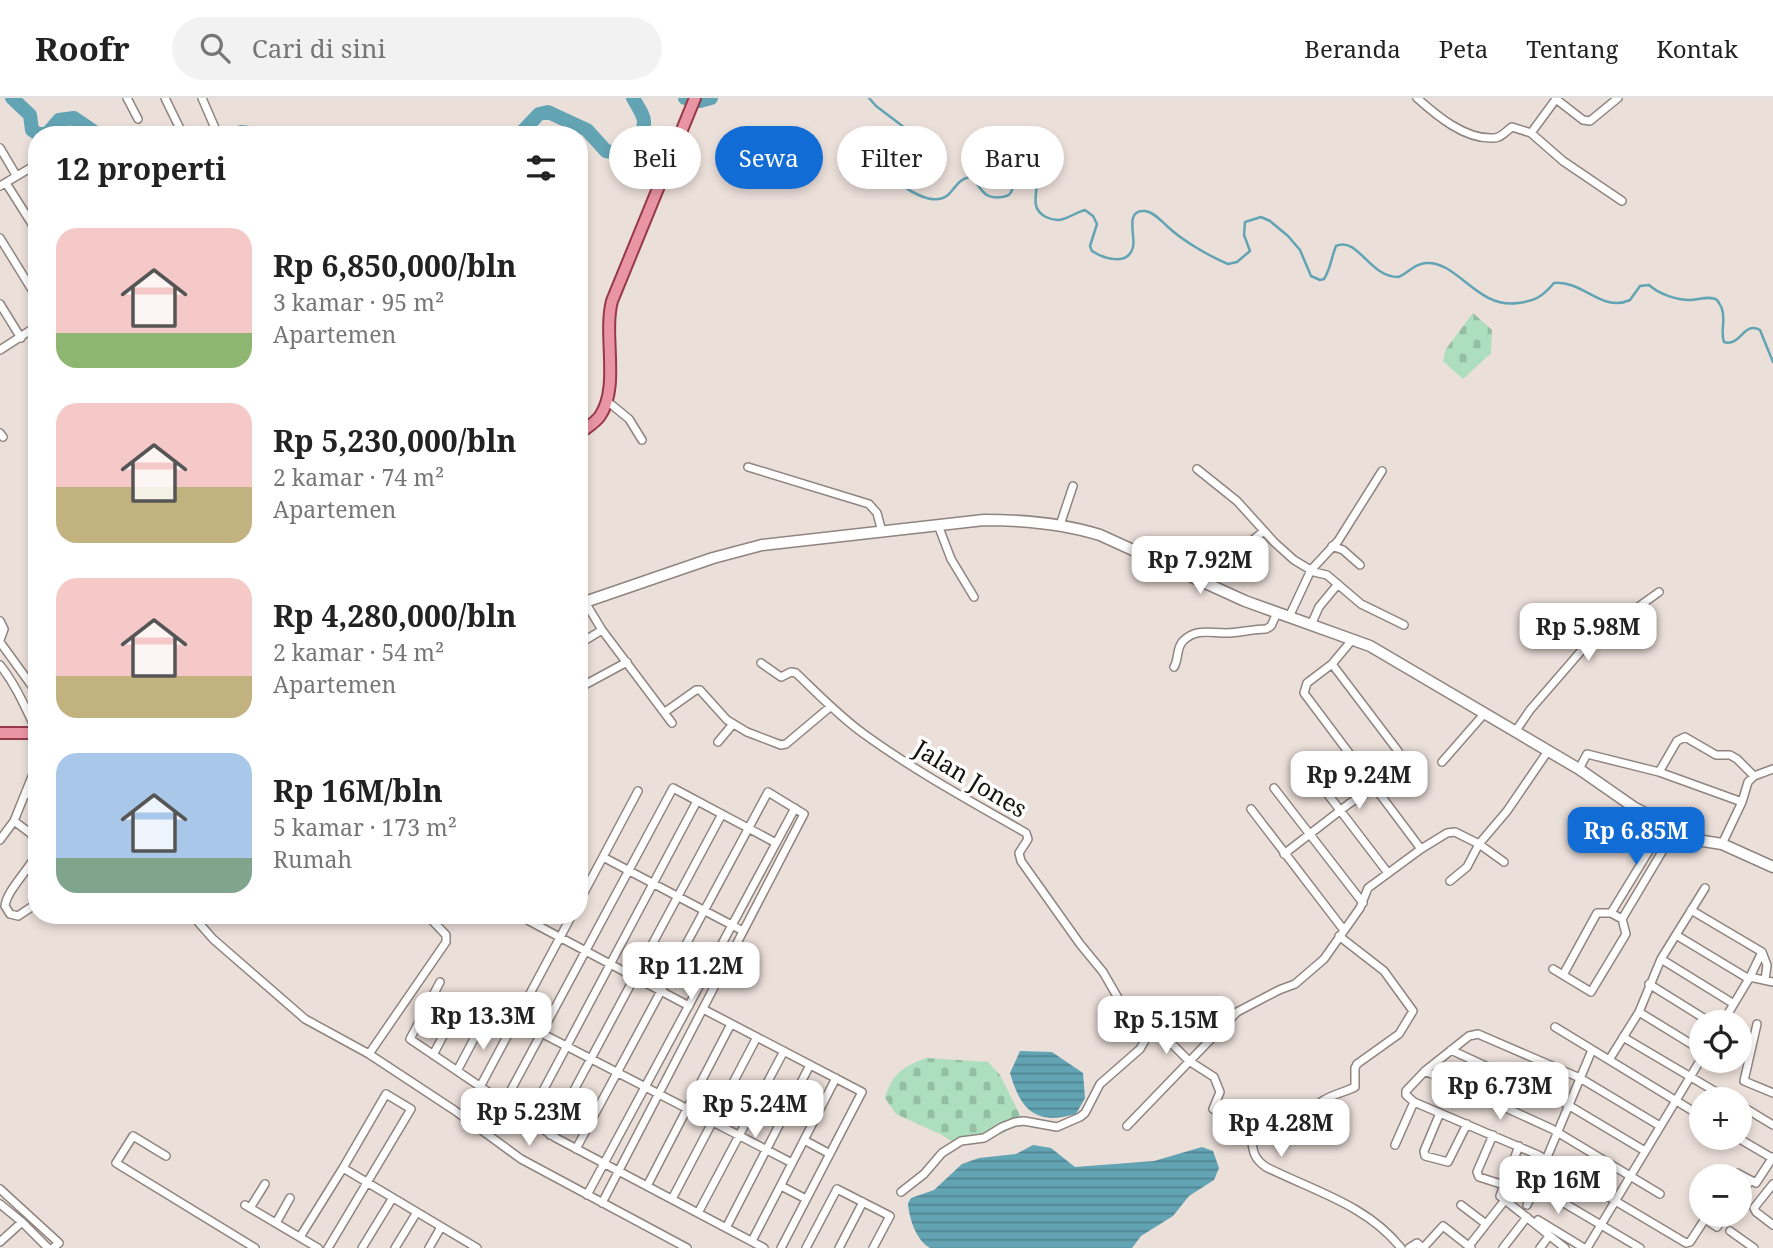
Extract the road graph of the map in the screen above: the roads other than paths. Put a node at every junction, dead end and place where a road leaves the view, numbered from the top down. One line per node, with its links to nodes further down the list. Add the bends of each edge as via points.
1 (127, 98): 8 (street)
2 (166, 98): 9 (street)
3 (202, 98): 10 (street)
4 (1417, 98): 11 (street, via 1464,131 1493,138 1512,128)
5 (1557, 98): 6 (street, via 1590,121); 11 (street)
6 (1618, 98)
7 (693, 102): 24 (main road, via 612,301)
8 (138, 119)
9 (179, 126)
10 (214, 126)
11 (1531, 134): 16 (street)
12 (0, 148): 14 (street)
13 (28, 171): 14 (street)
14 (16, 175): 15 (street)
15 (3, 184): 17 (street)
16 (1622, 201)
17 (28, 219)
18 (0, 238): 19 (street)
19 (28, 283)
20 (0, 304): 22 (street)
21 (28, 333): 22 (street)
22 (21, 338): 23 (street)
23 (0, 350)
24 (607, 401): 25 (main road); 26 (street, via 629,419)
25 (588, 426)
26 (642, 440)
27 (748, 467): 34 (street, via 869,505 877,513)
28 (1197, 468): 33 (street)
29 (1382, 471): 35 (street)
30 (1073, 486): 32 (street)
31 (938, 525): 32 (street, via 994,520); 34 (street); 41 (street, via 951,559)
32 (1060, 525): 38 (street, via 1100,535)
33 (1264, 530): 37 (street); 38 (street)
34 (882, 532): 42 (street, via 746,548)
35 (1332, 546): 36 (street); 37 (street)
36 (1360, 565)
37 (1311, 570): 39 (street); 45 (street)
38 (1209, 583): 44 (street)
39 (1338, 584): 47 (street); 48 (street, via 1355,600)
40 (1658, 592): 66 (street, via 1588,643)
41 (974, 597)
42 (588, 601)
43 (588, 611): 49 (street)
44 (1277, 613): 45 (street); 57 (street, via 1266,629 1203,631 1183,640)
45 (1289, 617): 47 (street)
46 (0, 621): 52 (street, via 4,629)
47 (1311, 625): 51 (street)
48 (1404, 625)
49 (602, 630): 50 (street); 53 (street)
50 (588, 639)
51 (1352, 640): 55 (street); 62 (street, via 1383,653)
52 (0, 641): 58 (street)
53 (626, 662): 59 (street); 61 (street)
54 (761, 663): 60 (street, Jalan Jones, via 781,677 796,673)
55 (1332, 664): 79 (street, via 1307,683 1304,693); 79 (street, via 1403,758)
56 (0, 665): 63 (street)
57 (1174, 667)
58 (28, 679)
59 (588, 683)
60 (830, 707): 65 (street, via 781,745); 150 (street, Jalan Jones, via 900,758 1026,833 1021,861 1110,982 1127,1017)
61 (665, 712): 64 (street); 65 (street, via 700,690)
62 (1484, 714): 66 (street); 71 (street)
63 (28, 715)
64 (672, 723)
65 (733, 724): 69 (street)
66 (1515, 732): 70 (street)
67 (0, 733): 68 (main road)
68 (28, 733)
69 (718, 742)
70 (1548, 751): 73 (street); 95 (street)
71 (1442, 762)
72 (1307, 767): 86 (street)
73 (1579, 769): 75 (street, via 1587,754); 89 (street)
74 (1773, 769): 76 (street)
75 (1659, 772): 76 (street, via 1677,741 1685,737 1716,755 1730,755); 83 (street)
76 (1754, 776): 83 (street)
77 (28, 788): 81 (street)
78 (1274, 788): 92 (street)
79 (1374, 788): 86 (street); 97 (street)
80 (638, 791): 99 (street)
81 (26, 793): 88 (street)
82 (697, 801): 87 (street); 103 (street, via 673,788); 106 (street)
83 (1742, 802): 96 (street)
84 (795, 808): 90 (street, via 768,792); 94 (street); 121 (street, via 804,814)
85 (1251, 809): 98 (street)
86 (1341, 811): 92 (street); 104 (street)
87 (722, 814): 90 (street); 109 (street)
88 (13, 821): 91 (street); 93 (street)
89 (1671, 827): 96 (street, via 1697,840); 114 (street); 115 (street)
90 (748, 828): 94 (street); 113 (street)
91 (28, 832)
92 (1310, 835): 98 (street); 110 (street)
93 (0, 840)
94 (776, 843): 120 (street)
95 (1479, 844): 97 (street, via 1451,832); 100 (street); 105 (street, via 1467,867)
96 (1721, 844): 101 (street)
97 (1421, 849): 104 (street)
98 (1284, 854): 122 (street)
99 (603, 857): 103 (street); 107 (street)
100 (1504, 862)
101 (1773, 867)
102 (28, 869): 111 (street, via 5,906 18,916)
103 (628, 870): 106 (street); 125 (street)
104 (1388, 873): 110 (street, via 1368,888)
105 (1450, 881)
106 (653, 884): 109 (street); 128 (street)
107 (588, 885)
108 (1705, 888): 112 (street)
109 (678, 897): 113 (street); 131 (street)
110 (1363, 903): 122 (street)
111 (28, 909)
112 (1692, 910): 123 (street); 126 (street)
113 (704, 911): 120 (street); 136 (street)
114 (1611, 913): 115 (street); 130 (street, via 1597,914)
115 (1622, 919): 130 (street, via 1626,934 1591,992)
116 (200, 924): 158 (street, via 305,1019)
117 (436, 924): 158 (street, via 446,935 446,942)
118 (535, 924): 124 (street)
119 (567, 924): 124 (street)
120 (732, 925): 121 (street); 139 (street)
121 (743, 931): 140 (street)
122 (1341, 933): 162 (street, via 1324,959 1298,982 1237,1012); 194 (street, via 1384,971 1413,1011 1399,1034 1357,1064 1354,1087 1325,1099 1268,1136)
123 (1676, 935): 127 (street); 132 (street)
124 (560, 937): 125 (street); 145 (street)
125 (585, 951): 128 (street); 149 (street)
126 (1762, 952): 132 (street); 133 (street)
127 (1661, 959): 135 (street); 138 (street)
128 (610, 964): 131 (street); 154 (street)
129 (1553, 969): 130 (street)
130 (1563, 975)
131 (635, 977): 136 (street); 160 (street)
132 (1750, 978): 133 (street); 138 (street)
133 (1769, 981)
134 (440, 982): 159 (street, via 410,1040)
135 (1649, 984): 141 (street); 143 (street)
136 (661, 991): 139 (street); 166 (street)
137 (461, 1002): 159 (street)
138 (1734, 1004): 142 (street)
139 (688, 1006): 172 (street)
140 (703, 1009): 146 (street); 175 (street)
141 (1691, 1010)
142 (1730, 1010)
143 (1639, 1012): 152 (street); 153 (street)
144 (484, 1020): 164 (street)
145 (516, 1020): 149 (street); 171 (street)
146 (731, 1024): 151 (street); 180 (street)
147 (1757, 1024): 174 (street, via 1744,1082)
148 (1555, 1027): 156 (street)
149 (541, 1033): 154 (street); 178 (street)
150 (1148, 1035): 162 (street, Jalan Jones, via 1168,1040); 220 (street, via 1140,1049 1103,1080 1080,1117 1057,1128 1015,1122 984,1138 961,1141)
151 (757, 1037): 157 (street); 185 (street)
152 (1623, 1037): 161 (street); 168 (street)
153 (1689, 1043)
154 (567, 1046): 160 (street); 184 (street)
155 (1451, 1050): 165 (street); 169 (street, via 1478,1034); 179 (street)
156 (1592, 1050): 161 (street); 169 (street)
157 (784, 1051): 163 (street); 192 (street)
158 (369, 1054): 222 (street, via 521,1159)
159 (433, 1055): 164 (street)
160 (591, 1059): 166 (street); 191 (street)
161 (1609, 1060): 176 (street)
162 (1189, 1061): 188 (street); 194 (street, Jalan Jones, via 1218,1083 1220,1092 1213,1110)
163 (810, 1065): 170 (street); 200 (street)
164 (457, 1071): 171 (street)
165 (1425, 1071): 177 (street, via 1406,1091); 190 (street)
166 (617, 1072): 172 (street); 199 (street)
167 (1692, 1073): 168 (street)
168 (1690, 1077): 173 (street); 176 (street)
169 (1580, 1078): 179 (street); 189 (street)
170 (836, 1079): 195 (street); 202 (street, via 862,1092)
171 (480, 1087): 178 (street)
172 (645, 1087): 175 (street); 206 (street)
173 (1707, 1087)
174 (1773, 1093)
175 (659, 1094): 180 (street); 209 (street)
176 (1675, 1101): 181 (street); 189 (street)
177 (1414, 1102): 183 (street); 196 (street)
178 (504, 1103): 184 (street)
179 (1569, 1106): 190 (street); 201 (street)
180 (687, 1108): 185 (street); 217 (street)
181 (1689, 1109)
182 (1752, 1112): 187 (street)
183 (1440, 1113): 186 (street); 186 (street, via 1425,1156 1448,1162)
184 (528, 1119): 191 (street)
185 (713, 1122): 192 (street); 225 (street)
186 (1467, 1124): 193 (street)
187 (1773, 1125)
188 (1127, 1126)
189 (1660, 1126): 201 (street)
190 (1557, 1132): 205 (street); 210 (street)
191 (550, 1135): 199 (street)
192 (740, 1135): 200 (street); 235 (street)
193 (1493, 1135): 197 (street); 216 (street, via 1477,1172 1479,1177)
194 (1251, 1136): 269 (street, via 1252,1154 1266,1167 1345,1202 1390,1233)
195 (804, 1140): 202 (street); 207 (street)
196 (1395, 1145)
197 (1520, 1146): 205 (street); 216 (street)
198 (1752, 1146): 204 (street)
199 (576, 1149): 206 (street)
200 (766, 1149): 207 (street); 245 (street)
201 (1645, 1151): 210 (street)
202 (830, 1154): 226 (street)
203 (166, 1156): 251 (street, via 133,1136 116,1163)
204 (1773, 1157): 212 (street, via 1760,1179)
205 (1546, 1159): 218 (street); 228 (street)
206 (604, 1163): 209 (street); 222 (street)
207 (792, 1163): 215 (street)
208 (343, 1168): 211 (street); 211 (street, via 386,1094 411,1109); 248 (street)
209 (619, 1171): 217 (street); 230 (street)
210 (1630, 1176): 221 (street); 228 (street)
211 (368, 1182): 224 (street); 258 (street)
212 (1752, 1182)
213 (265, 1184): 238 (street, via 248,1207)
214 (1773, 1184): 242 (street, via 1755,1210)
215 (781, 1185): 226 (street); 249 (street)
216 (1504, 1185): 227 (street, via 1500,1196)
217 (648, 1186): 225 (street)
218 (1535, 1186): 233 (street); 241 (street)
219 (0, 1189): 253 (street)
220 (901, 1192)
221 (1660, 1194)
222 (587, 1195): 230 (street)
223 (290, 1198): 238 (street)
224 (392, 1199): 234 (street); 259 (street)
225 (672, 1199): 235 (street)
226 (806, 1199): 265 (street)
227 (1505, 1200): 236 (street); 239 (street)
228 (1615, 1201): 241 (street); 244 (street, via 1686,1243)
229 (863, 1202): 266 (street, via 837,1189); 267 (street); 268 (street, via 890,1216)
230 (602, 1203): 263 (street)
231 (0, 1204): 237 (street)
232 (1461, 1205): 239 (street)
233 (1527, 1205)
234 (417, 1212): 243 (street); 260 (street)
235 (698, 1213): 245 (street)
236 (1527, 1217): 240 (street); 272 (street)
237 (22, 1222): 250 (street); 253 (street)
238 (276, 1223): 248 (street)
239 (1486, 1224): 254 (street)
240 (1535, 1224): 247 (street); 255 (street, via 1538,1220)
241 (1601, 1225): 255 (street); 275 (street)
242 (1773, 1225)
243 (441, 1227): 252 (street); 261 (street)
244 (1700, 1227)
245 (726, 1228): 249 (street)
246 (1730, 1231): 276 (street)
247 (1549, 1236): 273 (street); 274 (street)
248 (300, 1237): 257 (street)
249 (752, 1241): 264 (street)
250 (0, 1242)
251 (242, 1245): 256 (street)
252 (464, 1245): 262 (street)
253 (56, 1247)
254 (1470, 1247): 271 (street, via 1443,1226)
255 (1583, 1247)
256 (255, 1248)
257 (318, 1248)
258 (328, 1248)
259 (362, 1248)
260 (395, 1248)
261 (429, 1248)
262 (477, 1248)
263 (687, 1248)
264 (764, 1248)
265 (781, 1248)
266 (806, 1248)
267 (839, 1248)
268 (873, 1248)
269 (1401, 1248)
270 (1409, 1248): 271 (street, via 1417,1243)
271 (1423, 1248)
272 (1503, 1248)
273 (1539, 1248)
274 (1565, 1248)
275 (1640, 1248)
276 (1754, 1248)

